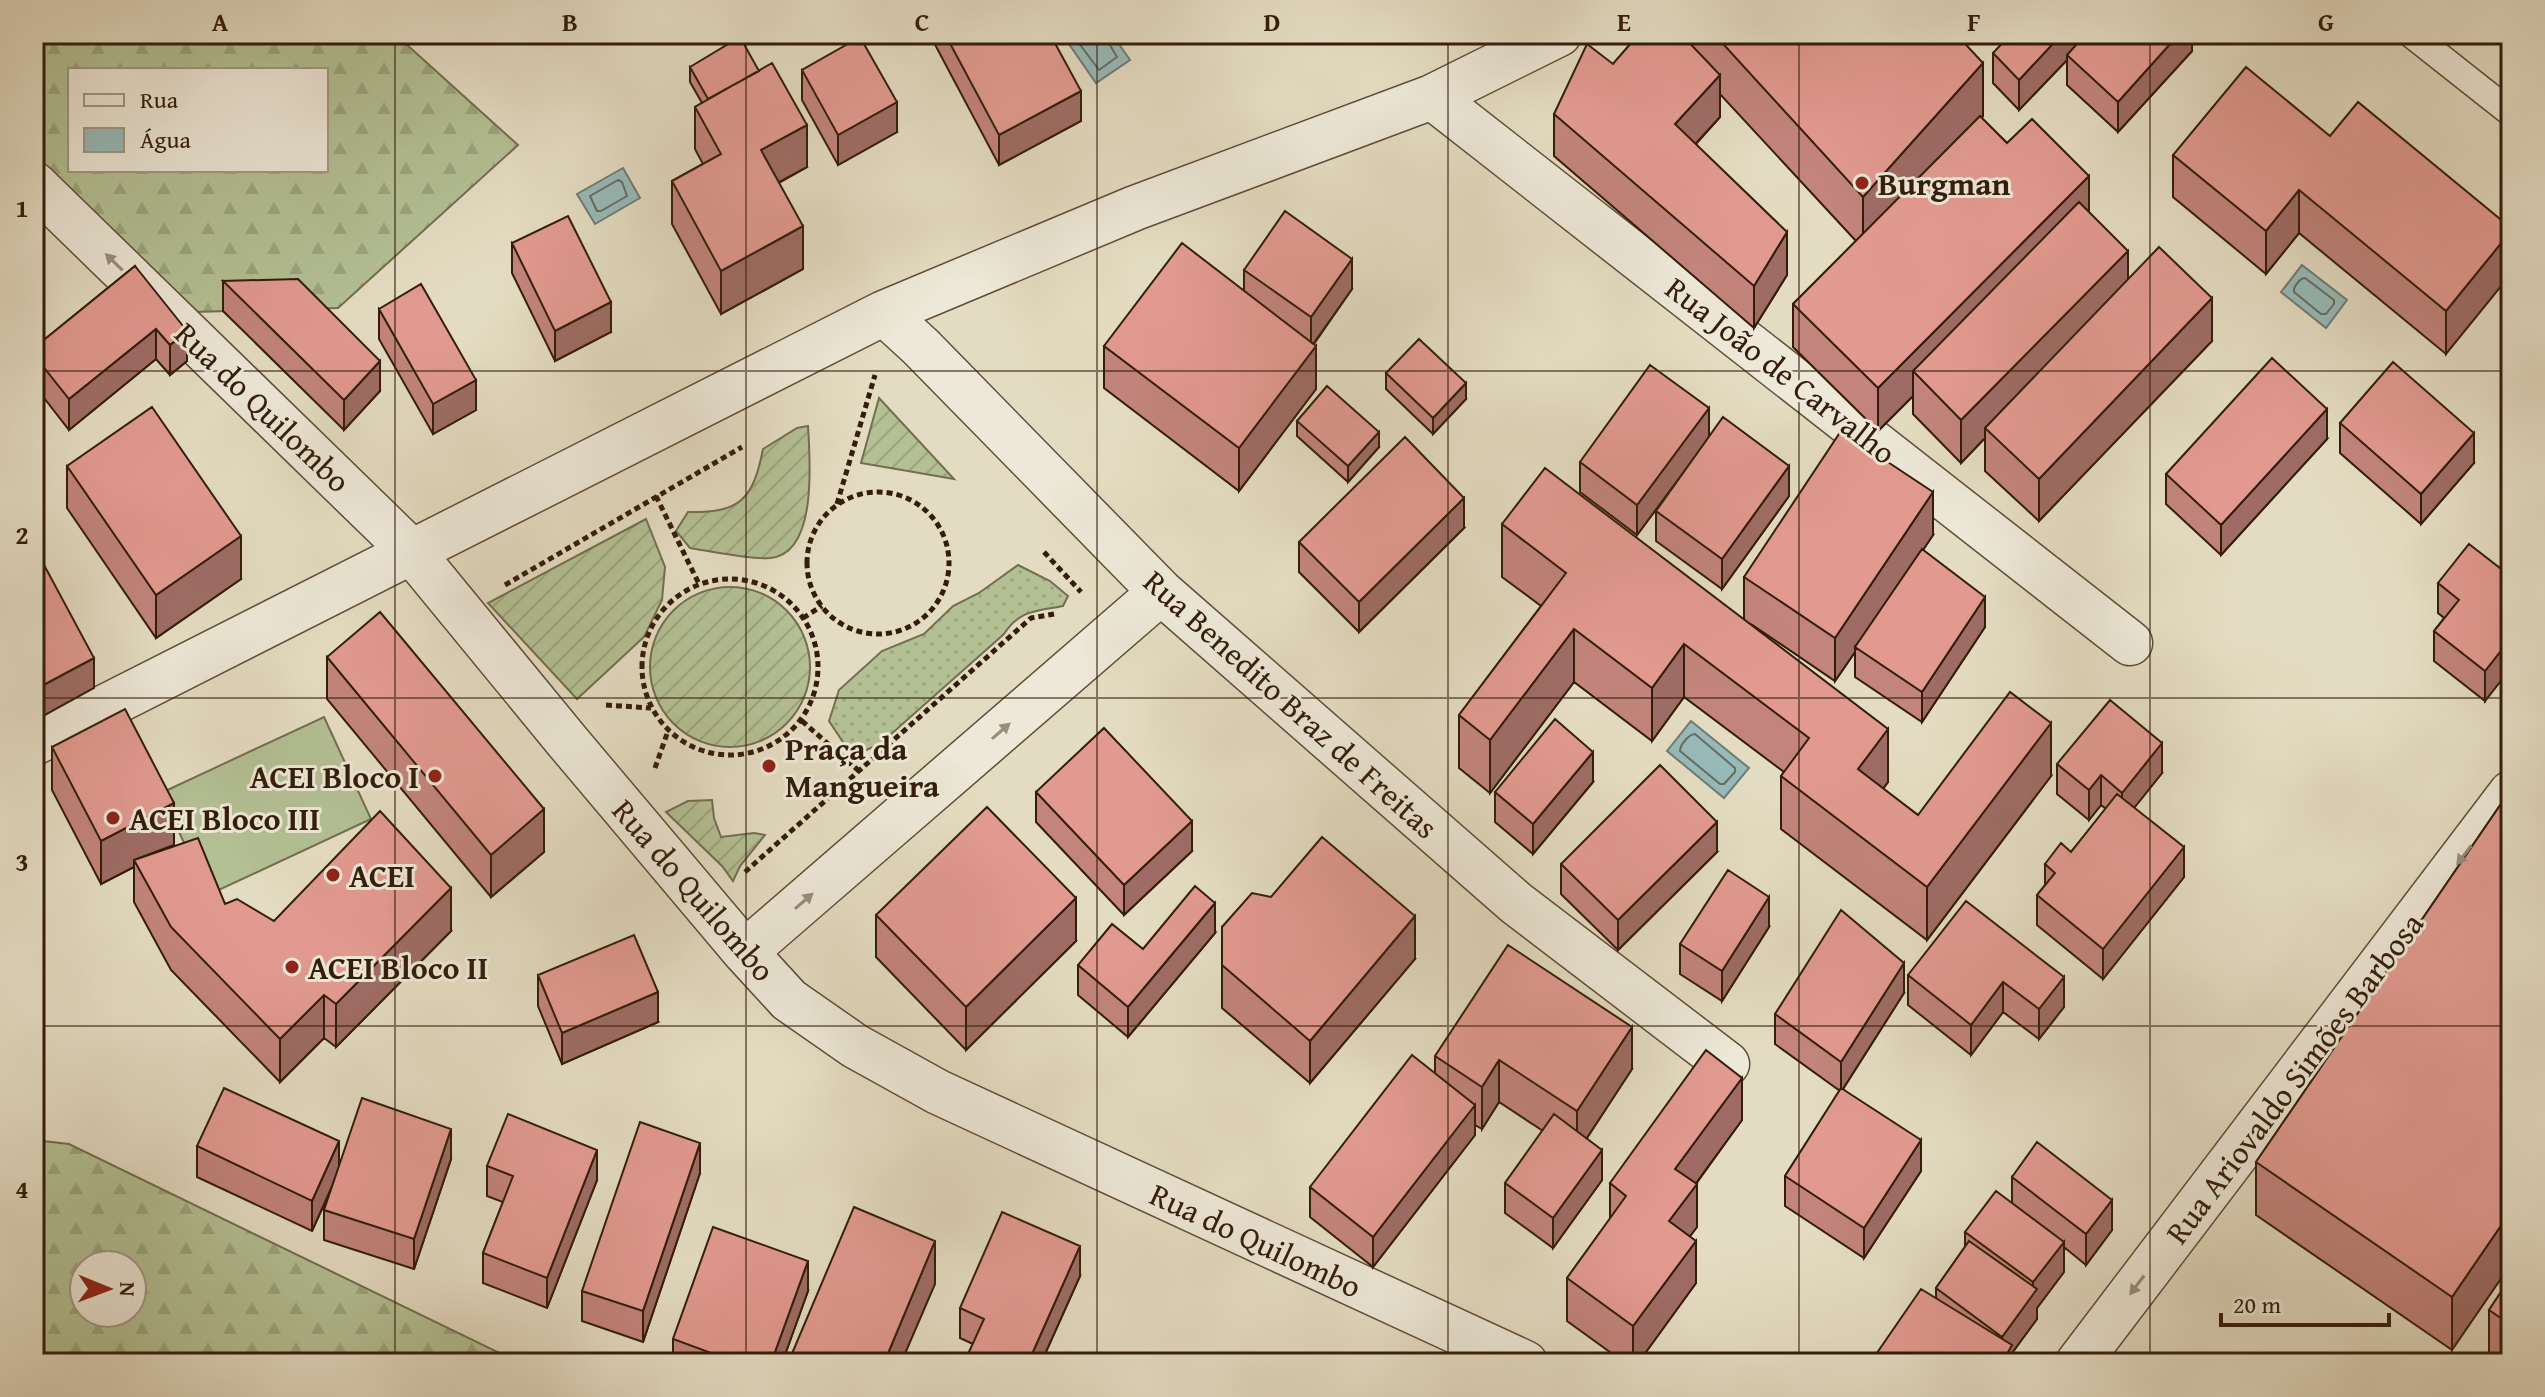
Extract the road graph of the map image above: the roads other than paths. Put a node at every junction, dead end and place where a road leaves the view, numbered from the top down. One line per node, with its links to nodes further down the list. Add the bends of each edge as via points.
1 (1559, 34): 3 (street)
2 (2411, 34): 4 (lane)
3 (1432, 97): 6 (street, via 1135,208); 9 (street, Rua João de Carvalho)
4 (2511, 113)
5 (34, 184): 7 (street, Rua do Quilombo, one-way to 5)
6 (884, 313): 7 (street); 8 (street, Rua Benedito Braz de Freitas)
7 (411, 551): 10 (street); 12 (street, Rua do Quilombo)
8 (1161, 592): 12 (street, one-way to 8); 13 (street, Rua Benedito Braz de Freitas, via 1516,903)
9 (2130, 643)
10 (34, 743)
11 (2511, 793): 15 (street, Rua Ariovaldo Simões Barbosa, one-way to 15)
12 (745, 952): 14 (street, Rua do Quilombo, via 789,1000 855,1046 938,1092)
13 (1727, 1064)
14 (1525, 1363)
15 (2078, 1363)

